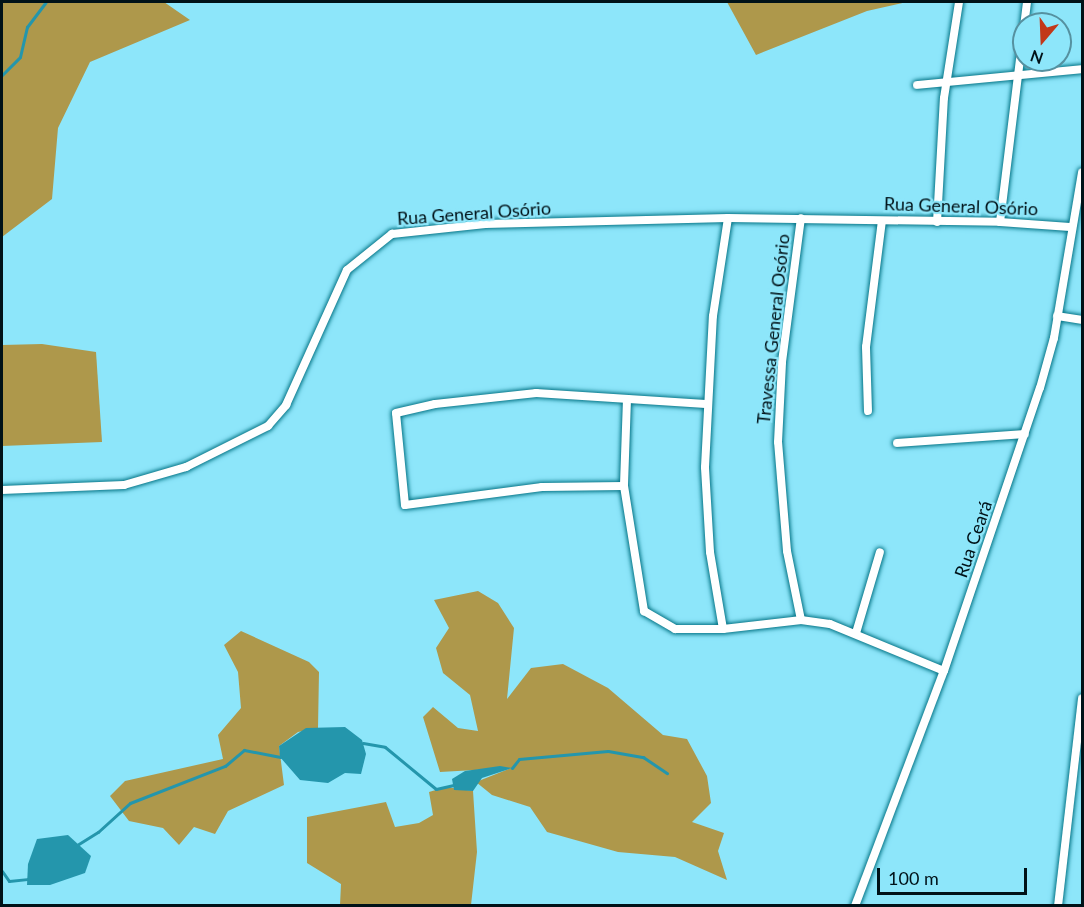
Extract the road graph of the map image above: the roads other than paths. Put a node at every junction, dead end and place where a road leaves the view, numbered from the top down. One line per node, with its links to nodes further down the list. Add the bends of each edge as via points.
1 (959, 2): 5 (street)
2 (1026, 2): 4 (street)
3 (1083, 69): 4 (street)
4 (1017, 75): 5 (street); 12 (street)
5 (946, 82): 6 (street); 11 (street)
6 (917, 85)
7 (1083, 172): 13 (street, Rua Ceará)
8 (728, 218): 9 (street, Rua General Osório); 17 (street, via 713,316); 22 (street, Rua General Osório, via 485,225 392,234 347,270 286,405 268,426 186,467 124,485)
9 (801, 218): 10 (street, Rua General Osório); 24 (street, Travessa General Osório, via 783,362 778,442 787,551)
10 (882, 220): 11 (street, Rua General Osório); 18 (street, via 866,347)
11 (937, 222): 12 (street, Rua General Osório)
12 (1000, 222): 13 (street, Rua General Osório)
13 (1070, 227): 14 (street, Rua Ceará)
14 (1057, 316): 15 (street); 19 (street, Rua Ceará)
15 (1083, 320)
16 (627, 399): 17 (street); 21 (street); 21 (street, via 536,393 435,404 396,413 405,505 542,487)
17 (706, 404): 25 (street, via 710,552)
18 (868, 411)
19 (1025, 434): 20 (street); 27 (street, Rua Ceará)
20 (897, 443)
21 (624, 486): 25 (street, via 644,611 675,629)
22 (2, 490)
23 (880, 552): 26 (street)
24 (801, 620): 25 (street); 26 (street)
25 (723, 629)
26 (856, 633): 27 (street)
27 (944, 671): 30 (street, Rua Ceará)
28 (1083, 698): 29 (street)
29 (1081, 725): 31 (street)
30 (855, 906)
31 (1058, 906)

